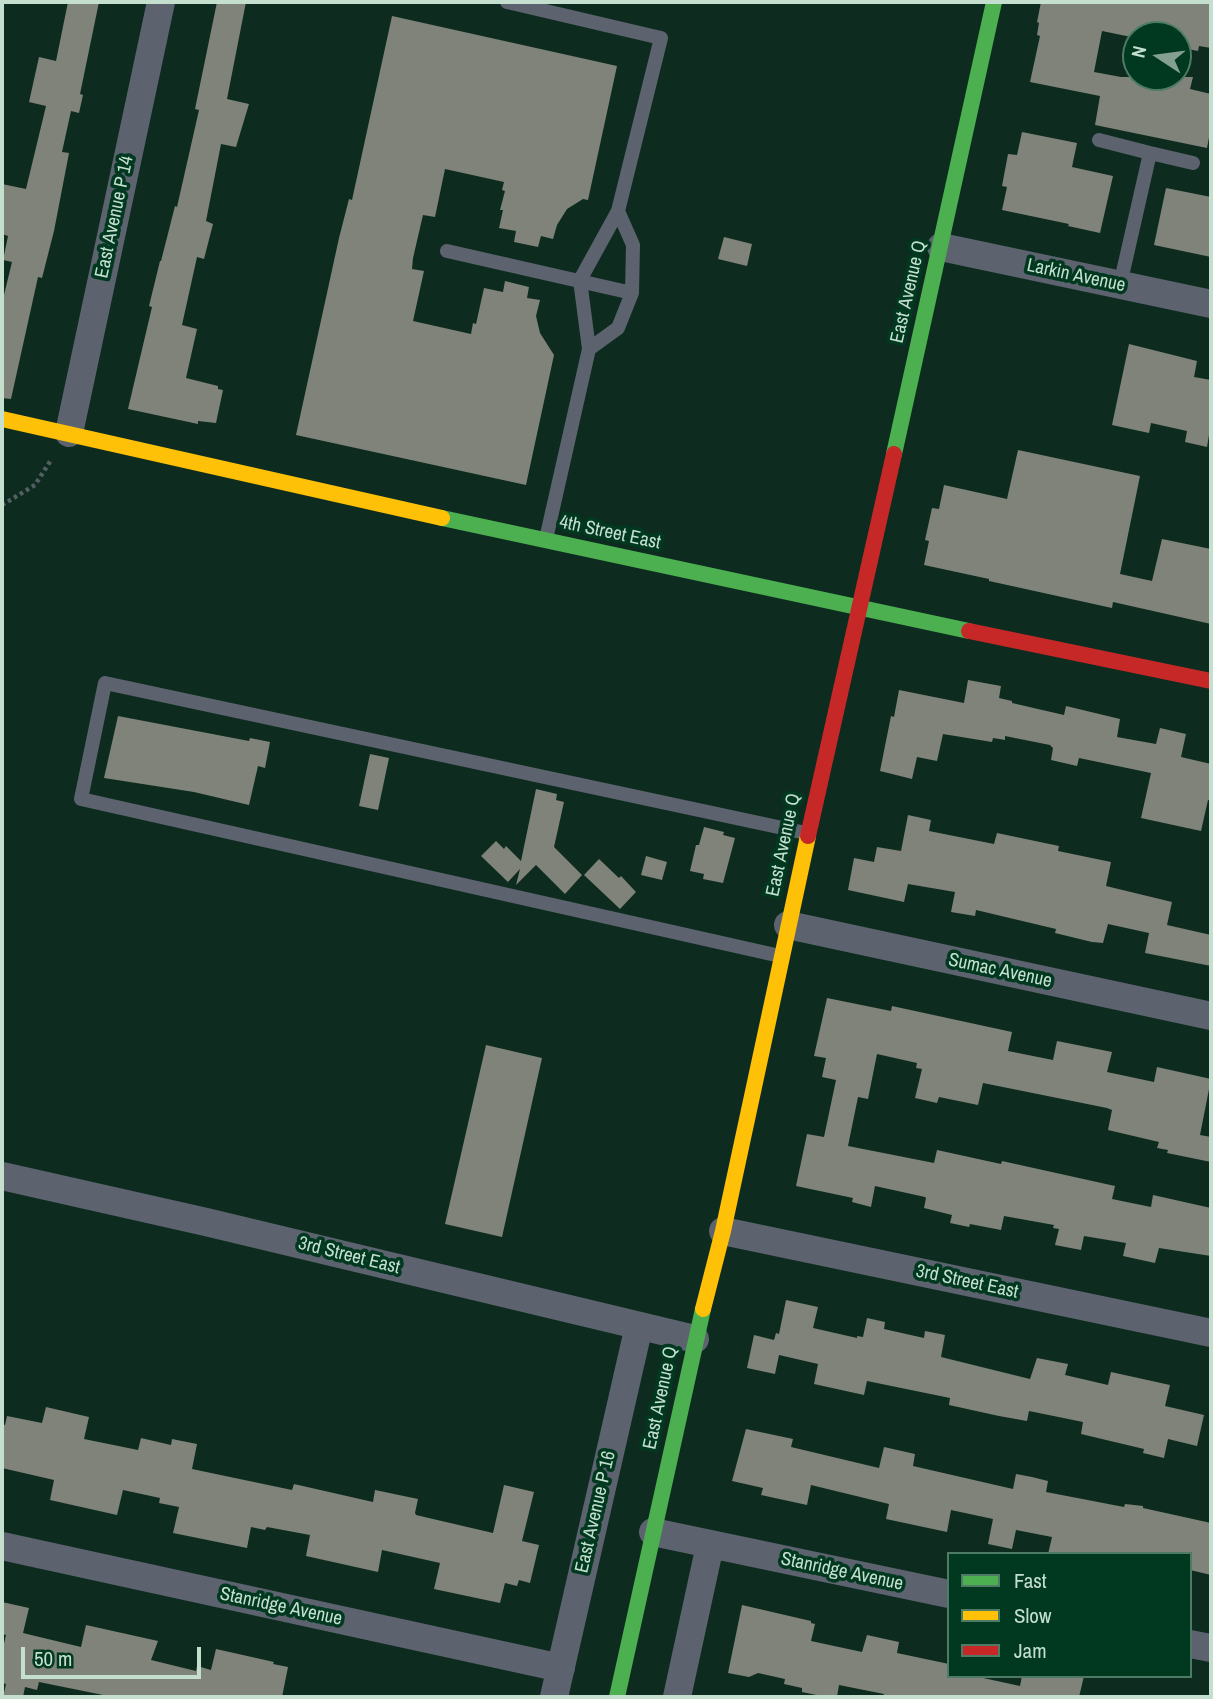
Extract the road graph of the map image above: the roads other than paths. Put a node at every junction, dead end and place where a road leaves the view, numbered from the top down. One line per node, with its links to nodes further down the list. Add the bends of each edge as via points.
1 (161, 2): 16 (street, East Avenue P 14)
2 (507, 2): 7 (lane, via 661,38)
3 (994, 2): 8 (street, East Avenue Q)
4 (1099, 140): 5 (lane)
5 (1150, 153): 6 (lane); 11 (lane)
6 (1193, 163)
7 (618, 211): 10 (lane); 12 (lane, via 633,245)
8 (942, 247): 11 (street, Larkin Avenue); 18 (street, East Avenue Q)
9 (447, 251): 10 (lane)
10 (580, 281): 12 (lane); 14 (lane)
11 (1120, 285): 13 (street, Larkin Avenue)
12 (632, 293): 14 (lane, via 618,328)
13 (1211, 304)
14 (589, 349): 17 (lane)
15 (2, 419): 16 (street, 4th Street East)
16 (69, 433): 17 (street, 4th Street East)
17 (546, 541): 18 (street, 4th Street East)
18 (858, 608): 19 (street, 4th Street East); 20 (street, East Avenue Q)
19 (1211, 681)
20 (808, 833): 21 (street, East Avenue Q); 22 (lane, via 106,682 81,799)
21 (788, 925): 22 (street, East Avenue Q); 23 (street, Sumac Avenue)
22 (781, 957): 25 (street, East Avenue Q)
23 (1211, 1016)
24 (2, 1176): 26 (street, 3rd Street East)
25 (723, 1231): 27 (street, 3rd Street East); 28 (street, East Avenue Q)
26 (639, 1326): 28 (street, 3rd Street East); 35 (street, East Avenue P 16)
27 (1211, 1334)
28 (695, 1339): 29 (street, East Avenue Q)
29 (653, 1532): 30 (street, Stanridge Avenue); 37 (street, East Avenue Q)
30 (710, 1545): 32 (street, Stanridge Avenue); 38 (street)
31 (2, 1546): 35 (street, Stanridge Avenue)
32 (947, 1594)
33 (1192, 1644): 34 (street)
34 (1211, 1648)
35 (561, 1668): 36 (street, East Avenue P 16)
36 (554, 1697)
37 (617, 1697)
38 (677, 1697)

